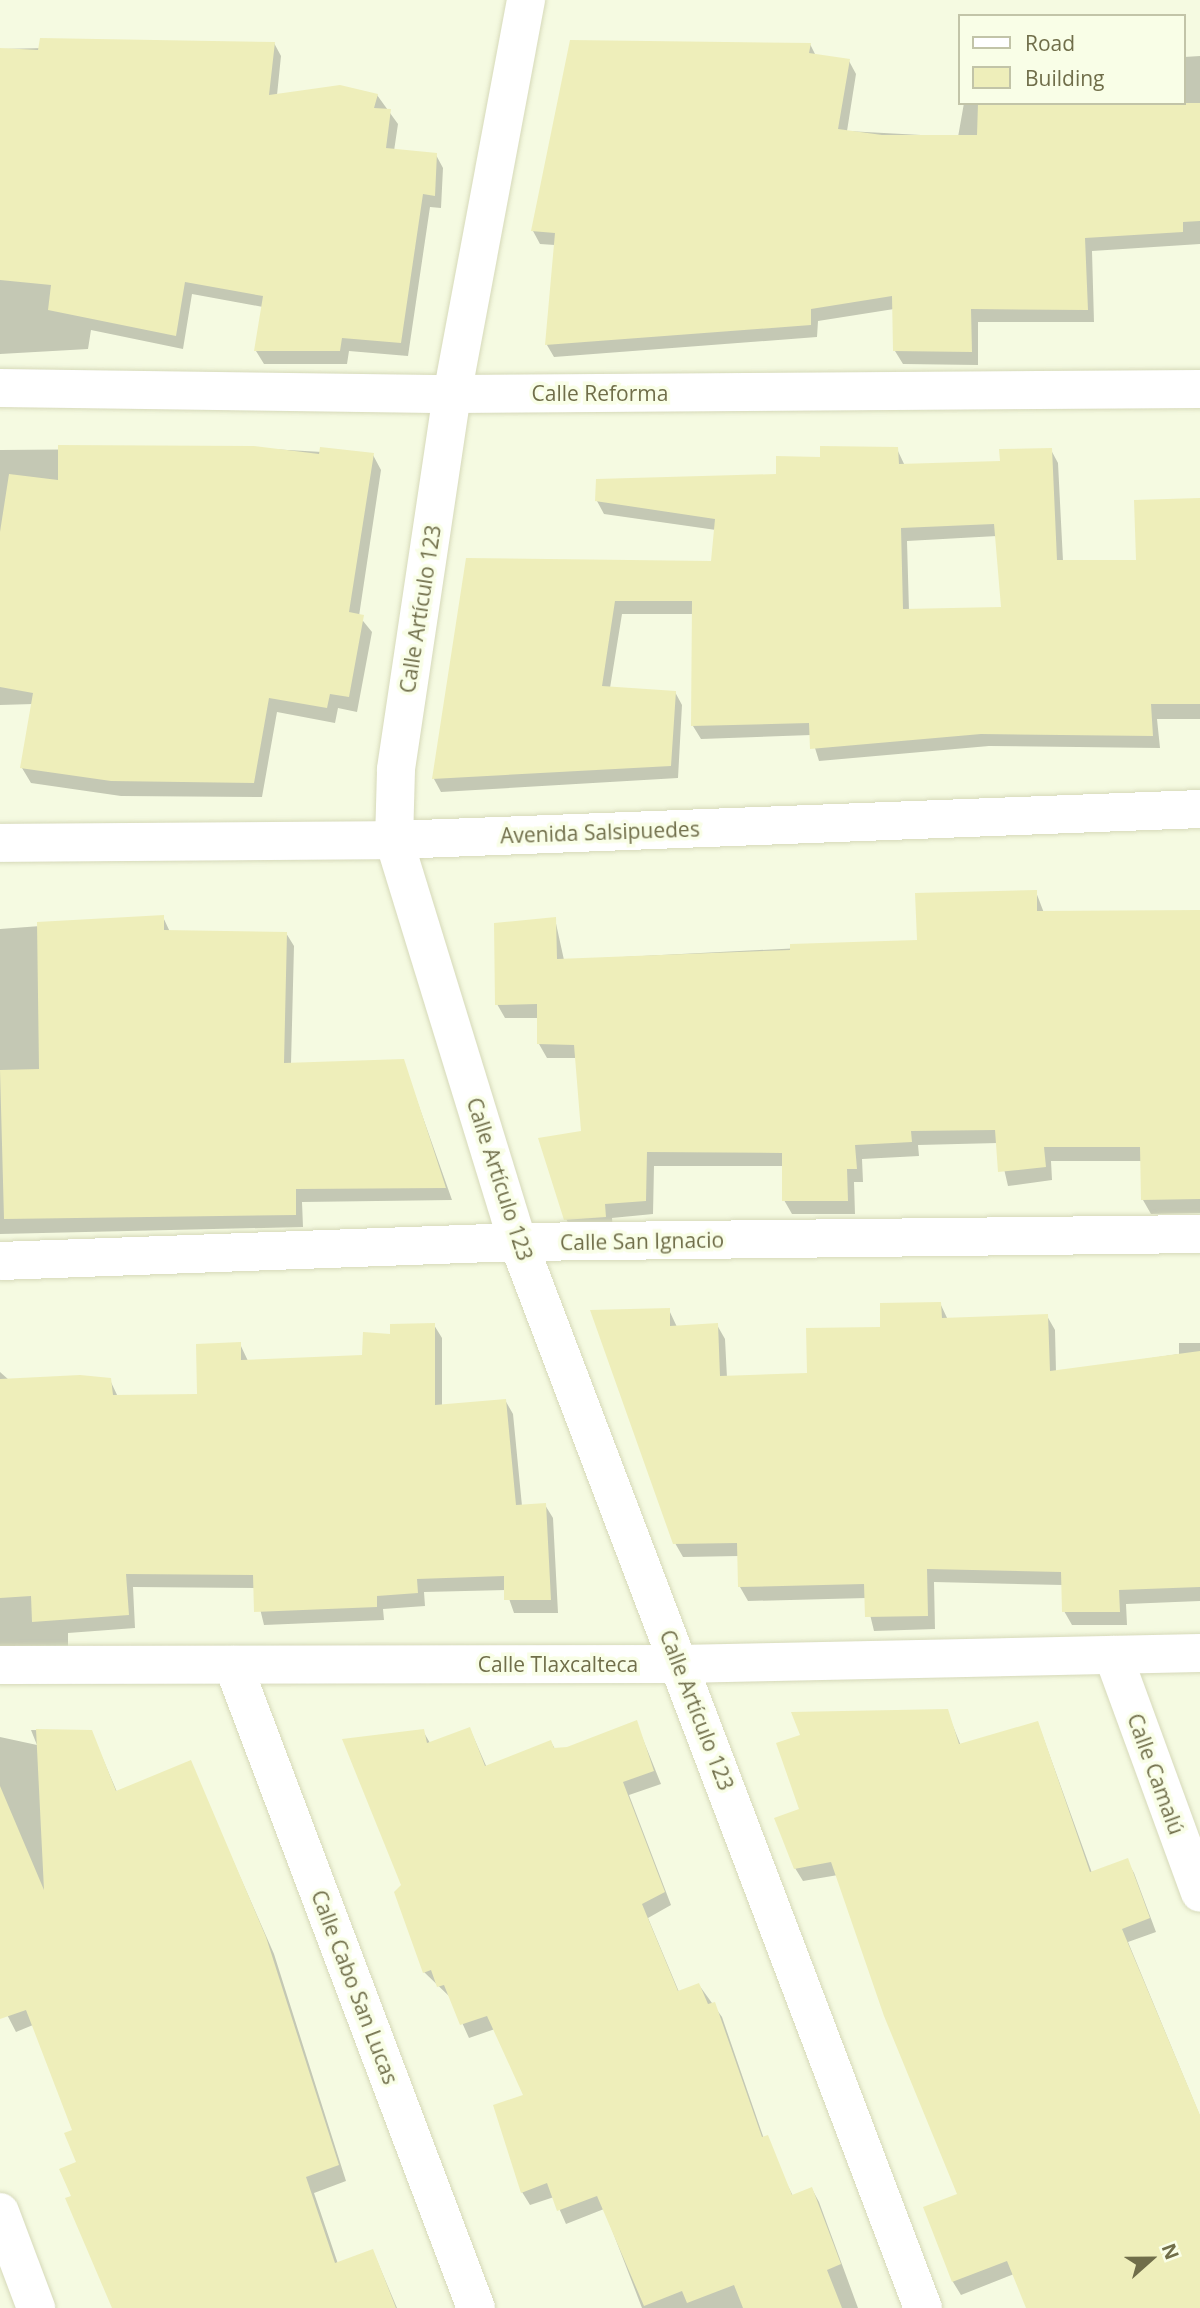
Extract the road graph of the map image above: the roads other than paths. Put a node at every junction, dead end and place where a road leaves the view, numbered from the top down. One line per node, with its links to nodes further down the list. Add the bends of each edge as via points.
1 (526, 0): 4 (street, Calle Artículo 123)
2 (0, 388): 4 (street, Calle Reforma)
3 (1200, 389): 4 (street, Calle Reforma)
4 (452, 394): 6 (street, Calle Artículo 123, via 396,770)
5 (1200, 809): 6 (street, Avenida Salsipuedes)
6 (394, 839): 7 (street, Avenida Salsipuedes); 9 (street, Calle Artículo 123)
7 (0, 843)
8 (1200, 1234): 9 (street, Calle San Ignacio)
9 (519, 1242): 10 (street, Calle San Ignacio); 13 (street, Calle Artículo 123)
10 (0, 1261)
11 (1200, 1653): 12 (street, Calle Tlaxcalteca)
12 (1113, 1655): 13 (street, Calle Tlaxcalteca); 16 (street, Calle Camalú)
13 (679, 1664): 15 (street, Calle Tlaxcalteca); 20 (street, Calle Artículo 123)
14 (0, 1665): 15 (street, Calle Tlaxcalteca)
15 (233, 1665): 19 (street, Calle Cabo San Lucas)
16 (1200, 1893)
17 (0, 2212): 18 (street)
18 (36, 2308)
19 (476, 2308)
20 (923, 2308)

